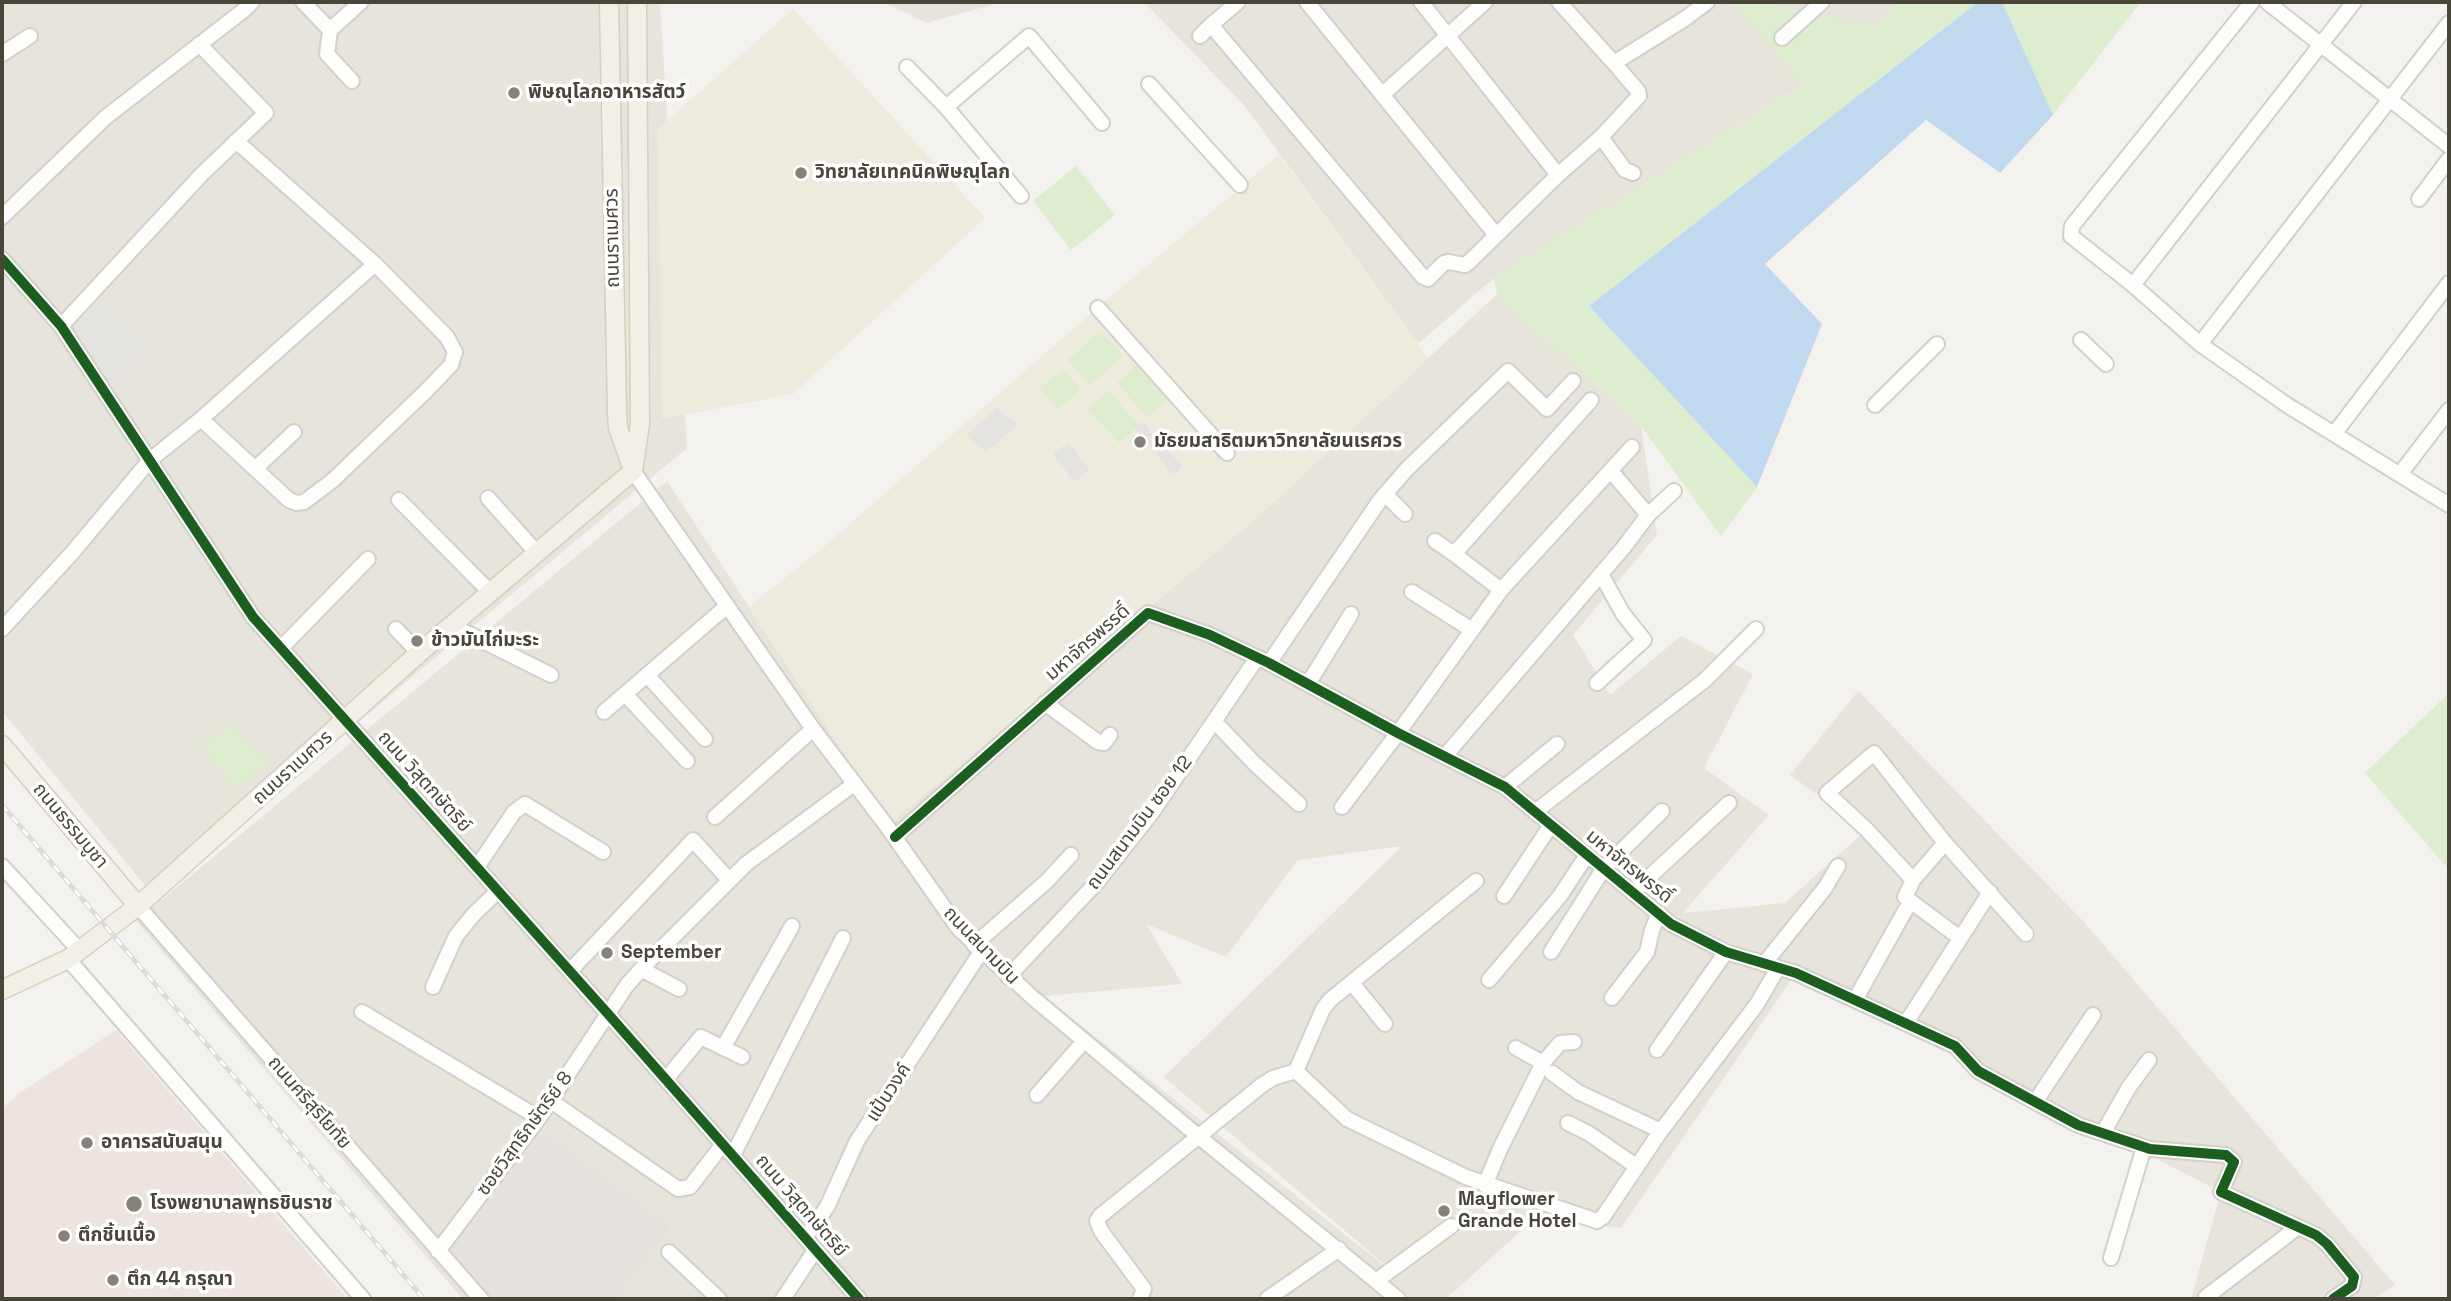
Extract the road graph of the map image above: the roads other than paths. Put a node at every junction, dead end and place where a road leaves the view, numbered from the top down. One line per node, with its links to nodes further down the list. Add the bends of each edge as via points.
1 (252, 2): 23 (street)
2 (303, 2): 18 (street)
3 (361, 2): 18 (street)
4 (609, 2): 46 (main road, ถนนราเมศวร)
5 (637, 2): 45 (main road, ถนนราเมศวร)
6 (1238, 2): 17 (street)
7 (1307, 2): 30 (street)
8 (1421, 2): 19 (street)
9 (1485, 2): 19 (street)
10 (1559, 2): 26 (street)
11 (1707, 2): 26 (street)
12 (1822, 2): 22 (street)
13 (2252, 2): 50 (street, via 2072,226 2074,239)
14 (2267, 2): 24 (street)
15 (2354, 2): 24 (street)
16 (2449, 23): 31 (street)
17 (1211, 25): 21 (street); 44 (street, via 1423,277 1431,277 1444,263 1465,265)
18 (330, 30): 28 (street, via 327,54)
19 (1447, 35): 30 (street); 39 (street)
20 (30, 36): 25 (street)
21 (1200, 36)
22 (1782, 38)
23 (199, 44): 35 (street, via 265,113); 43 (street, via 106,117)
24 (2321, 44): 31 (street); 50 (street)
25 (2, 54)
26 (1615, 63): 34 (street, via 1639,96)
27 (906, 67): 32 (street)
28 (352, 81)
29 (1149, 84): 40 (street)
30 (1383, 94): 44 (street)
31 (2390, 99): 36 (street); 55 (street)
32 (946, 107): 33 (street, via 1029,36); 41 (street)
33 (1102, 123)
34 (1601, 137): 38 (street, via 1625,170); 39 (street)
35 (236, 141): 48 (street); 52 (street)
36 (2449, 146)
37 (2449, 159): 42 (street)
38 (1633, 173)
39 (1558, 175): 44 (street)
40 (1240, 186)
41 (1021, 196)
42 (2419, 199)
43 (2, 216)
44 (1496, 234)
45 (640, 256): 46 (main road); 68 (main road, ถนนราเมศวร, via 640,424)
46 (613, 258): 68 (main road, ถนนราเมศวร, via 618,428)
47 (2, 259): 52 (street, ถนน วิสุตกษัตริย์)
48 (375, 264): 61 (street); 67 (street, via 447,337 455,352 450,365 332,481 304,502 289,500)
49 (2449, 283): 63 (street)
50 (2133, 285): 55 (street)
51 (1098, 308): 65 (street)
52 (61, 326): 66 (street, ถนน วิสุตกษัตริย์)
53 (2081, 340): 56 (street)
54 (1937, 344): 59 (street)
55 (2200, 344): 63 (street)
56 (2106, 363)
57 (1573, 381): 72 (street, ถนนสนามบิน ซอย 12, via 1547,409 1508,371)
58 (1591, 400): 80 (street)
59 (1875, 405)
60 (2449, 410): 69 (street)
61 (201, 419): 66 (street); 67 (street)
62 (294, 432): 67 (street)
63 (2334, 434): 69 (street)
64 (1632, 447): 83 (street)
65 (1227, 453)
66 (150, 460): 89 (street); 93 (street, ถนน วิสุตกษัตริย์, via 253,617)
67 (255, 470)
68 (633, 471): 79 (main road, ถนนราเมศวร); 86 (street, ถนนสนามบิน)
69 (2400, 474): 75 (street)
70 (1616, 477): 77 (street)
71 (1674, 491): 77 (street)
72 (1385, 494): 76 (street); 95 (street, ถนนสนามบิน ซอย 12)
73 (488, 498): 79 (street)
74 (399, 500): 84 (street)
75 (2449, 505)
76 (1405, 514)
77 (1648, 515): 82 (street)
78 (1435, 541): 80 (street)
79 (536, 552): 84 (main road, ถนนราเมศวร)
80 (1454, 554): 83 (street)
81 (368, 559): 93 (street)
82 (1601, 574): 98 (street, via 1644,640); 111 (street)
83 (1501, 590): 92 (street)
84 (489, 591): 88 (main road, ถนนราเมศวร)
85 (1412, 592): 92 (street)
86 (727, 606): 97 (street); 105 (street, ถนนสนามบิน)
87 (1351, 614): 99 (street)
88 (451, 625): 94 (main road, ถนนราเมศวร); 96 (street)
89 (2, 629)
90 (396, 629): 94 (street)
91 (1756, 629): 118 (street, via 1705,680)
92 (1472, 630): 106 (street)
93 (281, 648): 103 (street, ถนน วิสุตกษัตริย์)
94 (419, 653): 103 (main road, ถนนราเมศวร)
95 (1263, 660): 99 (street, มหาจักรพรรดิ์); 101 (street, มหาจักรพรรดิ์, via 1148,613); 104 (street, ถนนสนามบิน ซอย 12)
96 (551, 675)
97 (647, 675): 100 (street); 108 (street)
98 (1597, 683)
99 (1308, 684): 106 (street, มหาจักรพรรดิ์)
100 (625, 694): 102 (street); 112 (street)
101 (1045, 703): 107 (street, via 1098,742 1104,743); 122 (street, มหาจักรพรรดิ์)
102 (604, 712)
103 (346, 720): 129 (street, ถนน วิสุตกษัตริย์); 138 (main road, ถนนราเมศวร)
104 (1215, 722): 116 (street); 152 (street, ถนนสนามบิน ซอย 12, via 1098,881)
105 (813, 730): 113 (street, ถนนสนามบิน); 120 (street)
106 (1398, 733): 111 (street, มหาจักรพรรดิ์); 117 (street)
107 (1110, 735)
108 (705, 739)
109 (1557, 744): 114 (street)
110 (2, 745): 138 (main road, ถนนธรรมบูชา)
111 (1445, 756): 114 (street, มหาจักรพรรดิ์)
112 (687, 761)
113 (854, 784): 122 (street, ถนนสนามบิน); 131 (street, ซอยวิสุทธิกษัตริย์ 8)
114 (1504, 787): 118 (street, มหาจักรพรรดิ์)
115 (1729, 803): 135 (street)
116 (1299, 804)
117 (1342, 807)
118 (1536, 811): 121 (street, มหาจักรพรรดิ์)
119 (1662, 811): 130 (street)
120 (715, 817)
121 (1551, 825): 126 (street, มหาจักรพรรดิ์); 137 (street)
122 (894, 837): 145 (street, ถนนสนามบิน, via 940,904)
123 (1945, 844): 132 (street); 132 (street, via 1874,753 1827,793); 136 (street)
124 (603, 852): 129 (street, via 525,804 514,812)
125 (1071, 855): 145 (street, แป้นวงค์)
126 (1587, 855): 130 (street, มหาจักรพรรดิ์); 153 (street, via 1560,896)
127 (2, 866): 148 (street)
128 (1838, 866): 149 (street)
129 (477, 867): 134 (street, ถนน วิสุตกษัตริย์)
130 (1604, 868): 135 (street, มหาจักรพรรดิ์); 146 (street)
131 (729, 880): 150 (street, ซอยวิสุทธิกษัตริย์ 8); 151 (street, via 693,840)
132 (1913, 880): 143 (street, via 1905,897)
133 (1476, 881): 154 (street)
134 (498, 891): 151 (street, ถนน วิสุตกษัตริย์); 155 (street, via 456,936)
135 (1633, 892): 140 (street, มหาจักรพรรดิ์)
136 (1990, 892): 142 (street); 143 (street)
137 (1504, 896)
138 (138, 906): 148 (main road, ถนนราเมศวร); 191 (street, ถนนศรีสุริโยทัย)
139 (1906, 909): 159 (street)
140 (1659, 913): 147 (street, มหาจักรพรรดิ์); 158 (street, via 1647,953)
141 (792, 926): 167 (street)
142 (2026, 934)
143 (1960, 937): 163 (street)
144 (843, 938): 184 (street)
145 (978, 948): 152 (street, ถนนสนามบิน); 189 (street, แป้นวงค์, via 857,1141)
146 (1551, 952)
147 (1726, 952): 149 (street, มหาจักรพรรดิ์); 169 (street)
148 (74, 955): 157 (main road, ถนนราเมศวร); 196 (street)
149 (1771, 966): 159 (street, มหาจักรพรรดิ์); 180 (street, via 1757,1004)
150 (641, 969): 156 (street); 161 (street, ซอยวิสุทธิกษัตริย์ 8)
151 (570, 971): 161 (street, ถนน วิสุตกษัตริย์)
152 (1008, 977): 165 (street, ถนนสนามบิน)
153 (1489, 979)
154 (1352, 983): 164 (street); 173 (street, via 1323,1009)
155 (433, 987)
156 (679, 989)
157 (2, 990)
158 (1612, 998)
159 (1855, 1000): 163 (street, มหาจักรพรรดิ์)
160 (362, 1012): 178 (street)
161 (609, 1015): 174 (street, ถนน วิสุตกษัตริย์); 176 (street, ซอยวิสุทธิกษัตริย์ 8)
162 (2093, 1015): 177 (street)
163 (1906, 1023): 177 (street, มหาจักรพรรดิ์, via 1955,1046 1978,1071)
164 (1385, 1024)
165 (1084, 1041): 175 (street); 182 (street, ถนนสนามบิน)
166 (1574, 1042): 172 (street, via 1560,1043)
167 (723, 1048): 170 (street); 174 (street, via 701,1037)
168 (1516, 1048): 172 (street)
169 (1657, 1050)
170 (742, 1057)
171 (2148, 1060): 181 (street)
172 (1547, 1068): 180 (street, via 1578,1092); 186 (street, via 1500,1149)
173 (1296, 1071): 182 (street, via 1262,1085); 186 (street, via 1347,1119)
174 (666, 1079): 184 (street, ถนน วิสุตกษัตริย์)
175 (1037, 1095)
176 (551, 1101): 178 (street, ซอยวิสุทธิกษัตริย์ 8); 184 (street, via 683,1190)
177 (2035, 1102): 181 (street, มหาจักรพรรดิ์)
178 (539, 1118): 191 (street, ซอยวิสุทธิกษัตริย์ 8)
179 (1568, 1123): 185 (street)
180 (1661, 1131): 185 (street)
181 (2103, 1133): 183 (street, มหาจักรพรรดิ์)
182 (1198, 1136): 190 (street, ถนนสนามบิน); 201 (street, via 1097,1221 1144,1290)
183 (2144, 1147): 188 (street, มหาจักรพรรดิ์, via 2226,1155 2234,1162 2221,1192); 193 (street)
184 (728, 1150): 189 (street, ถนน วิสุตกษัตริย์)
185 (1636, 1166): 186 (street, via 1597,1221)
186 (1485, 1185)
187 (1451, 1226): 194 (street)
188 (2298, 1227): 195 (street); 204 (street, มหาจักรพรรดิ์, via 2322,1239 2354,1277 2352,1286)
189 (810, 1244): 199 (street, แป้นวงค์); 200 (street, ถนน วิสุตกษัตริย์)
190 (1339, 1249): 194 (street, ถนนสนามบิน); 202 (street)
191 (439, 1251): 197 (street, ถนนศรีสุริโยทัย)
192 (669, 1252): 198 (street)
193 (2111, 1258)
194 (1376, 1281): 203 (street, ถนนสนามบิน)
195 (2206, 1297)
196 (363, 1299)
197 (481, 1299)
198 (719, 1299)
199 (783, 1299)
200 (859, 1299)
201 (1140, 1299)
202 (1266, 1299)
203 (1398, 1299)
204 (2333, 1299)

